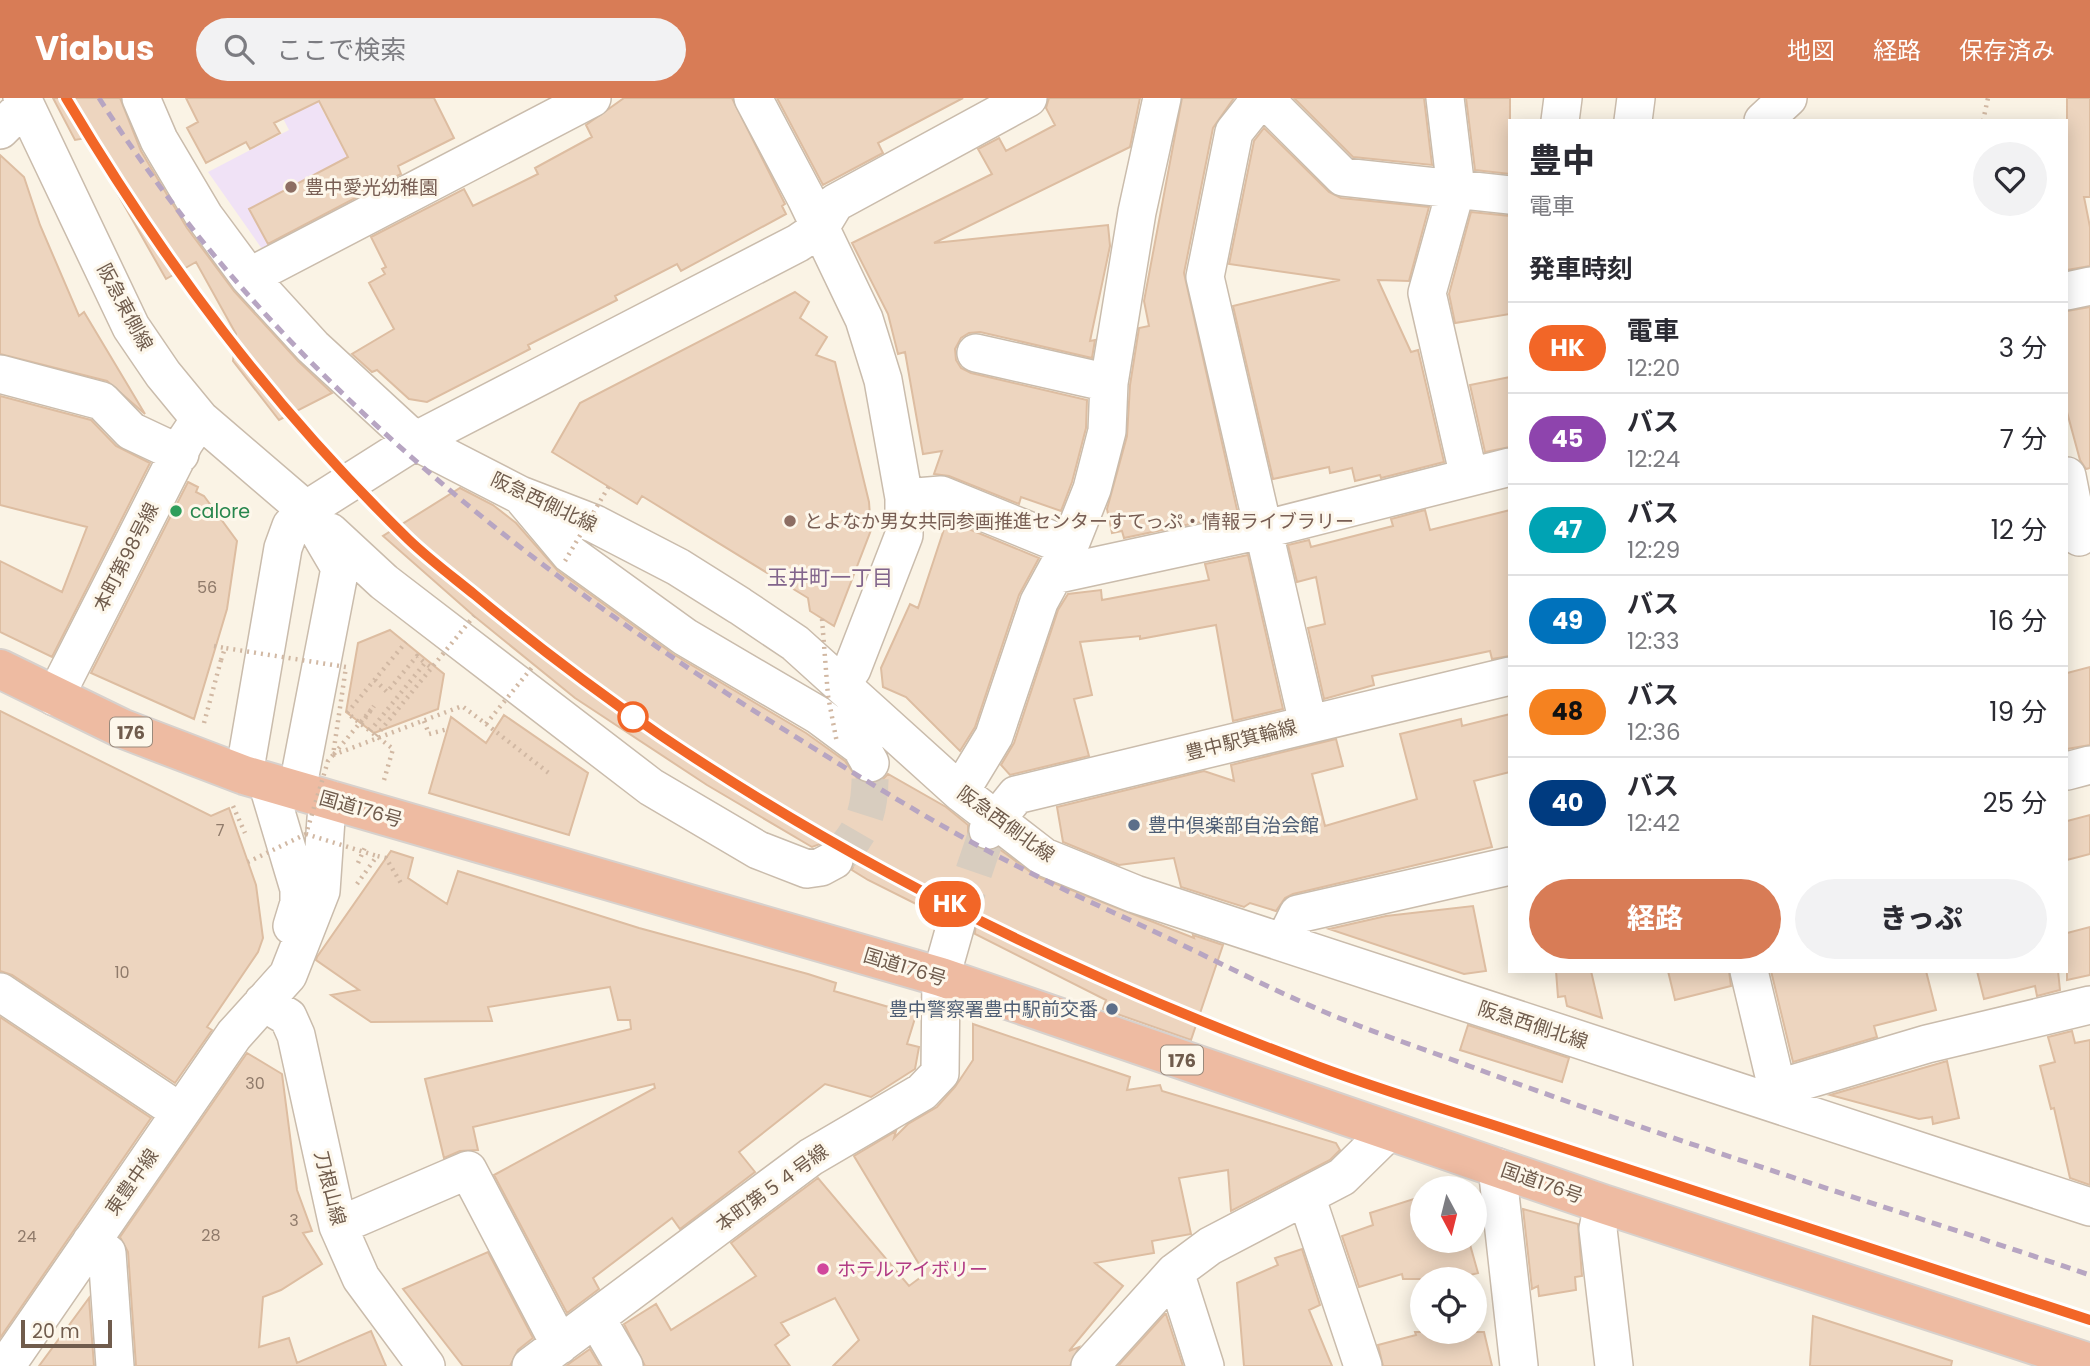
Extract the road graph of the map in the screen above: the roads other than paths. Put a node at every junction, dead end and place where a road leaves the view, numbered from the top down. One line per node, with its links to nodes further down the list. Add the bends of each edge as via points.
1 (141, 98): 18 (street, 阪急西側北線, via 159,140 204,216)
2 (593, 98): 18 (street)
3 (753, 98): 17 (street)
4 (1028, 98): 17 (street, via 835,203)
5 (1162, 98): 23 (street, via 1137,212)
6 (1262, 98): 15 (street, via 1343,177); 33 (street, via 1234,132 1205,277)
7 (1445, 98): 15 (street)
8 (1563, 98): 12 (street)
9 (1636, 98): 13 (street)
10 (1788, 98): 14 (street)
11 (16, 111): 24 (street, 阪急東側線, via 131,327)
12 (1560, 119)
13 (1633, 119)
14 (1765, 119)
15 (1457, 189): 16 (street); 28 (street, via 1427,293)
16 (1508, 195)
17 (820, 228): 25 (street); 31 (street, via 864,318 883,380)
18 (249, 277): 25 (street, 阪急西側北線, via 313,347)
19 (2090, 286): 20 (street)
20 (2068, 291)
21 (976, 353): 23 (street)
22 (0, 373): 26 (street, via 102,401 131,431)
23 (1109, 383): 35 (street, via 1107,431 1092,489)
24 (200, 419): 26 (street, 本町第98号線); 32 (street, 阪急東側線)
25 (415, 441): 30 (street, 阪急西側北線); 32 (street)
26 (180, 454): 39 (street, 本町第98号線)
27 (1508, 467): 28 (street)
28 (1469, 477): 33 (street)
29 (2068, 481): 34 (street)
30 (520, 495): 38 (street, 阪急西側北線, via 595,524 678,567 795,643); 41 (street, via 570,554 685,637 818,715 861,747)
31 (904, 498): 35 (street, via 941,495); 38 (street, via 904,535)
32 (306, 510): 44 (street, via 291,526 283,548); 44 (street, 阪急東側線, via 340,568); 47 (street, via 384,582 651,787 758,850 807,869)
33 (1262, 530): 35 (street); 40 (street)
34 (2079, 537)
35 (1061, 561): 45 (street, via 1039,602 994,736)
36 (0, 669): 39 (highway, 国道176号 / 176)
37 (1508, 676): 40 (street, 豊中駅箕輪線)
38 (842, 684): 45 (street, 阪急西側北線)
39 (55, 696): 44 (highway, 国道176号 / 176, via 155,742)
40 (1308, 723): 46 (street, 豊中駅箕輪線, via 1016,795)
41 (870, 763)
42 (2090, 765): 43 (street)
43 (2068, 771)
44 (285, 787): 52 (highway, 国道176号 / 176); 54 (street, 東豊中線, via 299,903); 54 (street, 東豊中線, via 326,820 324,873 288,975)
45 (960, 792): 46 (street, 阪急西側北線)
46 (992, 825): 50 (street, 阪急西側北線, via 1044,857 1135,894)
47 (834, 860)
48 (1508, 866): 50 (street, via 1298,914)
49 (957, 924): 52 (street)
50 (1284, 942): 56 (street, 阪急西側北線)
51 (1749, 973): 56 (street)
52 (942, 977): 58 (highway, 国道176号 / 176); 66 (street, 本町第５４号線, via 940,1073 922,1092 811,1157)
53 (0, 992): 57 (street)
54 (263, 1002): 57 (street, 東豊中線); 63 (street, 刀根山線, via 288,1017 296,1035)
55 (2090, 1005): 56 (street, via 1927,1044 1796,1083)
56 (1782, 1105): 62 (street, 阪急西側北線)
57 (180, 1112): 64 (street, 東豊中線)
58 (1389, 1131): 59 (highway, 国道176号 / 176); 60 (street, via 1342,1177)
59 (1497, 1167): 61 (highway, 国道176号 / 176); 77 (street)
60 (1306, 1196): 65 (street, via 1210,1246); 76 (street)
61 (1603, 1204): 68 (highway, 国道176号 / 176); 78 (street, via 1598,1229)
62 (2090, 1207)
63 (338, 1226): 67 (street, via 468,1170); 71 (street, 刀根山線, via 361,1278)
64 (91, 1242): 69 (street, 東豊中線); 70 (street, via 107,1253)
65 (1175, 1272): 74 (street); 75 (street)
66 (596, 1318): 67 (street, 本町第５４号線); 73 (street)
67 (560, 1345): 72 (street, 本町第５４号線)
68 (2071, 1361)
69 (6, 1366)
70 (115, 1366)
71 (426, 1366)
72 (531, 1366)
73 (624, 1366)
74 (1090, 1366)
75 (1205, 1366)
76 (1363, 1366)
77 (1519, 1366)
78 (1614, 1366)

